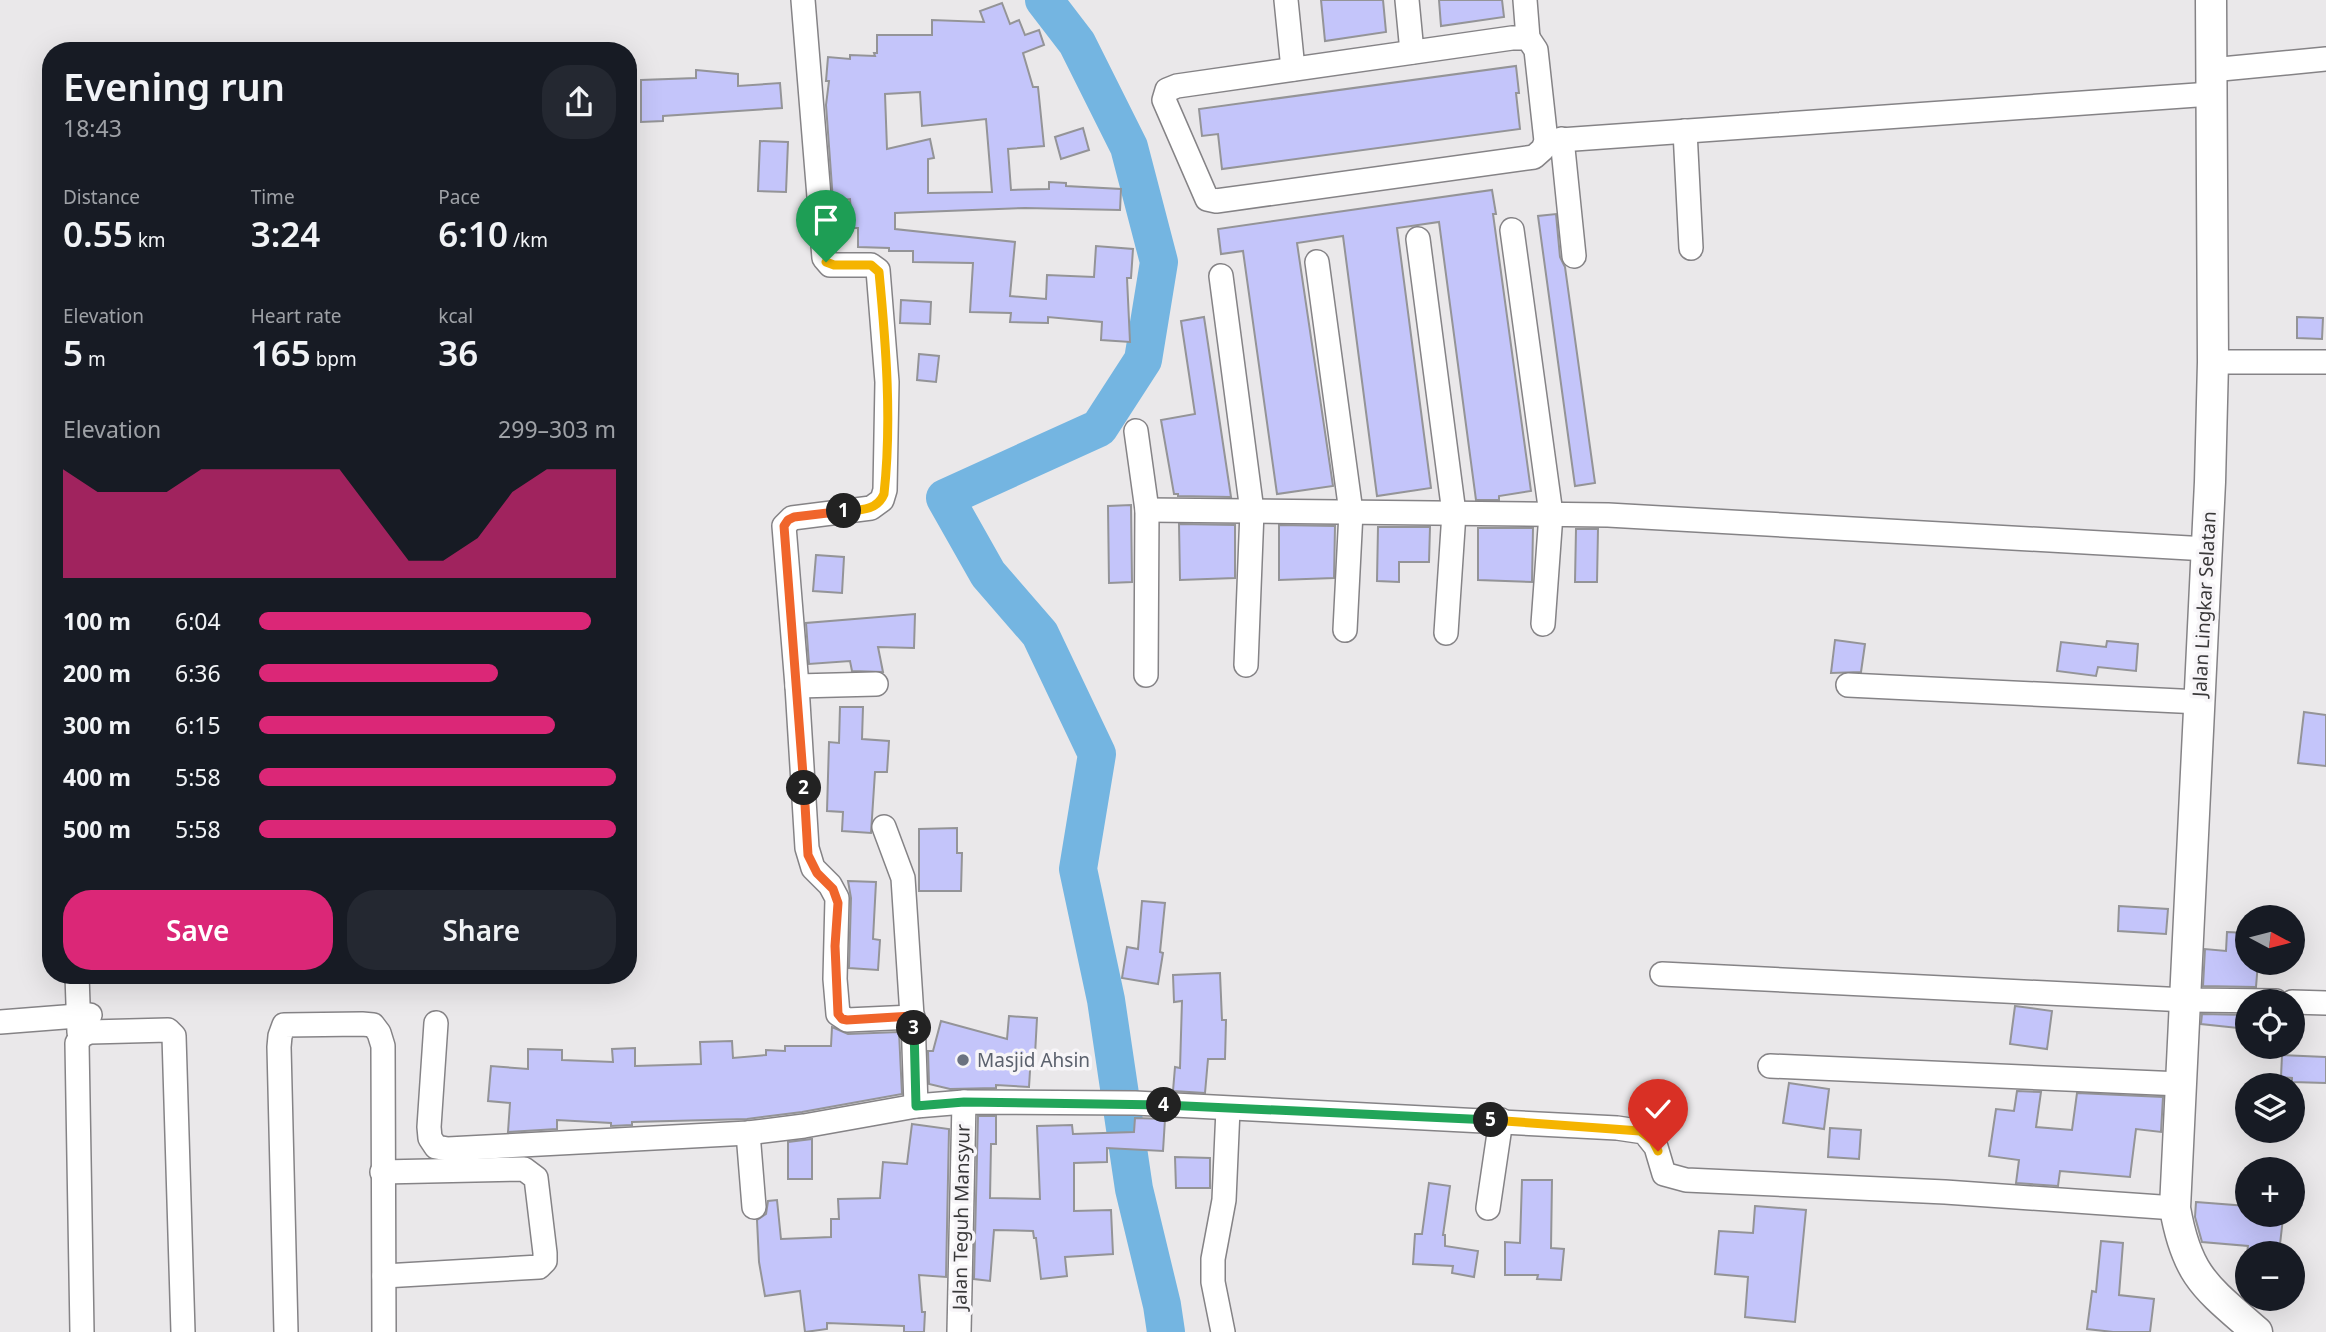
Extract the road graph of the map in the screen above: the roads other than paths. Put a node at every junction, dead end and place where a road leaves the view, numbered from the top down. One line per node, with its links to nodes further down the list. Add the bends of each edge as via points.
1 (803, 0): 35 (street, via 824,258 830,265 871,265 879,272 887,422 885,490 880,502 868,509 794,517 784,526)
2 (1286, 0): 9 (street)
3 (1406, 0): 7 (street)
4 (1525, 0): 6 (street)
5 (2211, 0): 10 (street, Jalan Lingkar Selatan)
6 (1528, 38): 7 (street); 12 (street, via 1536,50)
7 (1412, 52): 9 (street)
8 (2326, 59): 10 (street)
9 (1293, 69): 12 (street, via 1167,90 1164,100 1208,199 1534,157)
10 (2211, 82): 11 (street); 19 (street, Jalan Lingkar Selatan)
11 (1685, 131): 12 (street); 15 (street)
12 (1554, 140): 16 (street)
13 (1512, 230): 26 (street)
14 (1418, 239): 25 (street)
15 (1691, 248)
16 (1574, 256)
17 (1317, 262): 24 (street)
18 (1221, 276): 23 (street)
19 (2213, 362): 20 (street); 27 (street, Jalan Lingkar Selatan)
20 (2326, 362)
21 (1136, 431): 22 (street)
22 (1147, 510): 23 (street); 32 (street)
23 (1252, 511): 24 (street); 31 (street)
24 (1351, 512): 25 (street); 29 (street)
25 (1454, 513): 26 (street); 30 (street)
26 (1551, 514): 27 (street); 28 (street)
27 (2207, 549): 36 (street, Jalan Lingkar Selatan)
28 (1543, 624)
29 (1345, 630)
30 (1446, 634)
31 (1246, 665)
32 (1146, 675)
33 (876, 684): 35 (street)
34 (1848, 685): 36 (street)
35 (797, 686): 45 (street, via 808,855 838,903 837,1013 847,1020)
36 (2200, 702): 41 (street, Jalan Lingkar Selatan)
37 (884, 827): 45 (street, via 903,878)
38 (1662, 974): 41 (street)
39 (78, 984): 48 (street)
40 (88, 984): 48 (street)
41 (2186, 1000): 42 (street); 50 (street, Jalan Lingkar Selatan)
42 (2235, 1001)
43 (2305, 1002): 44 (street)
44 (2326, 1003)
45 (912, 1016): 52 (street)
46 (0, 1022): 48 (street)
47 (436, 1023): 55 (street, via 429,1126 436,1147)
48 (84, 1025): 61 (street); 62 (street, via 168,1030 174,1036)
49 (1770, 1066): 50 (street)
50 (2181, 1084): 59 (street, Jalan Lingkar Selatan)
51 (964, 1102): 52 (street); 53 (street, via 1135,1103); 65 (street, Jalan Teguh Mansyur)
52 (916, 1106): 55 (street)
53 (1227, 1109): 54 (street); 66 (street, via 1224,1200 1213,1259)
54 (1501, 1120): 58 (street); 59 (street, via 1644,1132 1656,1147 1664,1174 1686,1180)
55 (748, 1133): 57 (street)
56 (382, 1172): 60 (street); 60 (street, via 529,1171 536,1178 545,1254 539,1267); 63 (street, via 383,1046 377,1029 362,1024 284,1025 279,1046)
57 (754, 1208)
58 (1488, 1208)
59 (2175, 1208): 67 (street, Jalan Lingkar Selatan, via 2182,1243 2196,1273)
60 (384, 1276): 64 (street)
61 (82, 1332)
62 (183, 1332)
63 (286, 1332)
64 (384, 1332)
65 (959, 1332)
66 (1223, 1332)
67 (2258, 1332)

